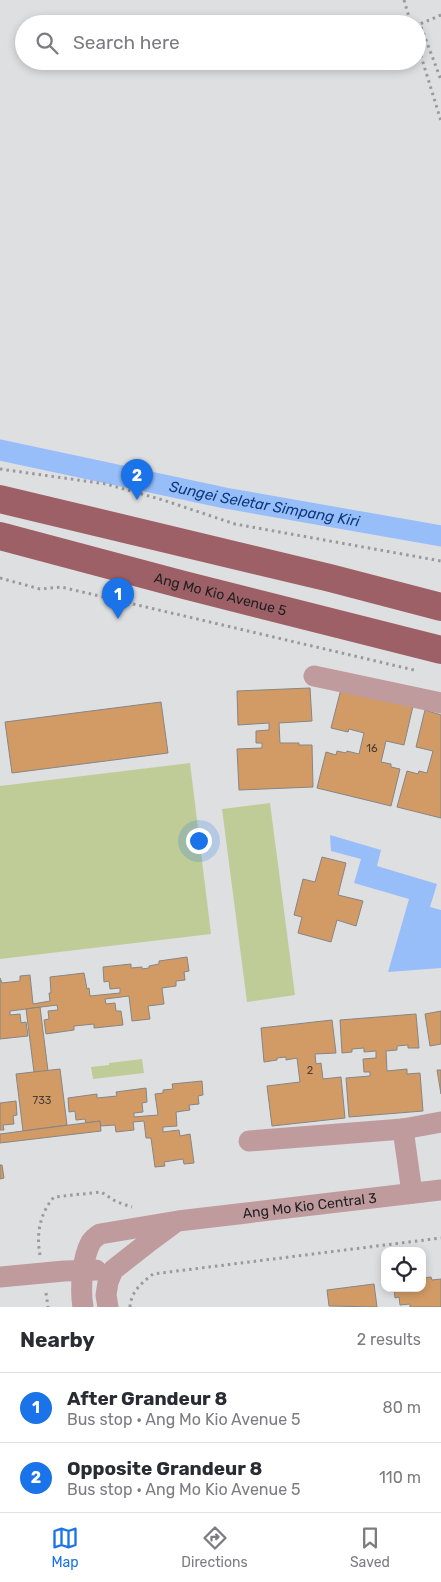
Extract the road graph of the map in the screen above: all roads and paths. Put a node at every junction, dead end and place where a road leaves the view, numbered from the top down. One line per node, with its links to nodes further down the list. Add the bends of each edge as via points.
1 (404, 0): 2 (path)
2 (408, 15)
3 (441, 15): 4 (path)
4 (426, 21)
5 (426, 40): 7 (path)
6 (425, 70): 8 (path)
7 (441, 80)
8 (441, 121)
9 (0, 469): 12 (path, via 106,484 235,524)
10 (0, 499): 14 (main road)
11 (0, 536): 15 (main road, Ang Mo Kio Avenue 5)
12 (441, 561)
13 (0, 578): 16 (path, via 40,589 61,587)
14 (441, 607)
15 (441, 650)
16 (422, 672)
17 (314, 676): 18 (street)
18 (441, 703)
19 (441, 1122): 20 (street)
20 (403, 1129): 21 (street); 23 (street)
21 (249, 1141)
22 (441, 1190): 23 (street, Ang Mo Kio Central 3)
23 (412, 1193): 24 (street, Ang Mo Kio Central 3)
24 (178, 1221): 26 (street, Ang Mo Kio Central 3, via 100,1234 91,1242); 27 (street, Ang Mo Kio Central 3)
25 (441, 1238): 31 (path, via 153,1274 137,1286)
26 (83, 1270): 27 (street); 28 (street); 29 (street, Ang Mo Kio Central 3)
27 (113, 1270): 30 (street, via 106,1295)
28 (0, 1277)
29 (82, 1307)
30 (108, 1307)
31 (130, 1307)

